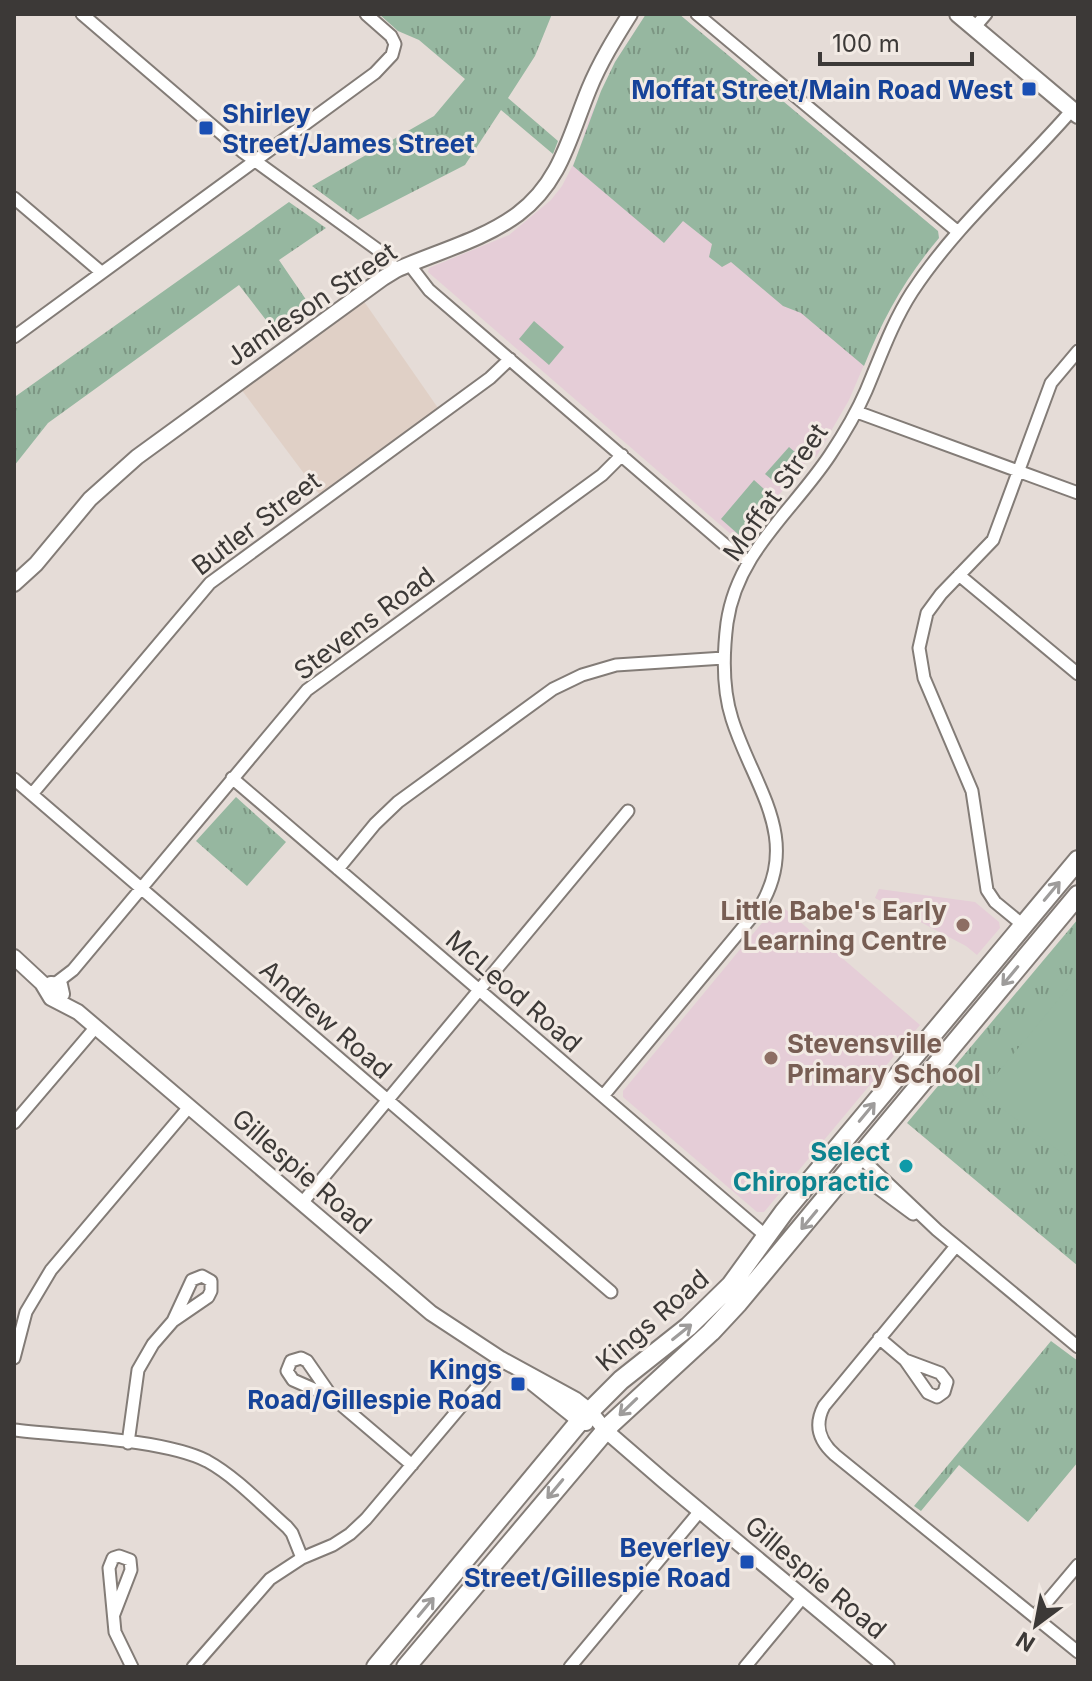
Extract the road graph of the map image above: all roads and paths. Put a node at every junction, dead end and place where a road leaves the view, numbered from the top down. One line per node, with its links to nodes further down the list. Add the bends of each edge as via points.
1 (82, 14): 9 (street)
2 (366, 14): 9 (street, via 393,38 395,52 365,81)
3 (630, 14): 12 (street, Jamieson Street, via 591,85 562,161 541,192 504,223)
4 (697, 14): 11 (street)
5 (958, 14): 7 (main road)
6 (986, 14): 7 (street)
7 (974, 28): 8 (main road)
8 (1075, 113): 11 (street, Moffat Street)
9 (256, 160): 12 (street); 13 (street)
10 (14, 198): 13 (street)
11 (958, 232): 17 (street, Moffat Street, via 909,295)
12 (402, 267): 16 (street); 23 (street, Jamieson Street, via 137,457 90,499)
13 (101, 272): 14 (street)
14 (14, 337)
15 (1078, 351): 19 (street, via 1051,383)
16 (510, 359): 18 (street); 28 (street, Butler Street, via 210,583)
17 (857, 412): 19 (street); 21 (street, Moffat Street, via 816,475)
18 (622, 455): 21 (street); 26 (street, Stevens Road, via 602,475 307,690)
19 (1020, 470): 20 (street); 22 (street, via 993,540)
20 (1078, 493)
21 (748, 561): 24 (street, Moffat Street, via 731,605)
22 (959, 575): 25 (street); 34 (street, via 932,604 923,624 921,668 972,791 987,890)
23 (14, 584)
24 (724, 658): 31 (street, via 616,665 553,689 398,802); 40 (street, Moffat Street, via 732,718 776,831 774,877 760,907)
25 (1078, 674)
26 (232, 778): 31 (street, McLeod Road); 32 (street, Stevens Road)
27 (14, 779): 28 (street, Andrew Road)
28 (32, 794): 32 (street, Andrew Road)
29 (628, 811): 38 (street)
30 (1078, 860): 34 (main road, Kings Road, one-way to 30)
31 (338, 869): 38 (street, McLeod Road)
32 (141, 889): 37 (street, Stevens Road); 41 (street, Andrew Road)
33 (1078, 895): 35 (main road, Kings Road)
34 (1023, 925): 35 (main road); 44 (main road, Kings Road, one-way to 34)
35 (1041, 940): 45 (main road, Kings Road, one-way to 45)
36 (14, 957): 37 (street, Gillespie Road)
37 (56, 990): 39 (street, Gillespie Road)
38 (479, 990): 40 (street, McLeod Road); 41 (street)
39 (95, 1028): 42 (street, Gillespie Road); 43 (street)
40 (603, 1096): 47 (street, McLeod Road)
41 (387, 1100): 46 (street); 49 (street, Andrew Road)
42 (189, 1107): 46 (street, Gillespie Road); 51 (street, via 51,1270)
43 (14, 1123)
44 (836, 1150): 45 (main road); 47 (main road, Kings Road)
45 (856, 1163): 48 (street); 60 (main road, Kings Road, one-way to 60, via 711,1332)
46 (302, 1203): 55 (street, Gillespie Road, via 410,1296)
47 (766, 1236): 58 (main road, Kings Road, one-way to 47, via 719,1299)
48 (956, 1246): 52 (street); 53 (street)
49 (611, 1292)
50 (173, 1321): 61 (street, via 138,1370)
51 (17, 1327): 54 (street)
52 (879, 1338): 56 (street); 68 (street, via 824,1406 818,1425 823,1442)
53 (1078, 1347)
54 (14, 1358)
55 (501, 1359): 58 (street, Gillespie Road); 62 (street)
56 (905, 1360)
57 (332, 1397): 62 (street)
58 (585, 1416): 60 (street, Gillespie Road); 72 (main road, Kings Road, one-way to 58)
59 (14, 1430): 61 (street)
60 (605, 1430): 63 (street, Gillespie Road); 73 (main road, Kings Road, one-way to 73)
61 (128, 1443): 64 (street, via 194,1455 219,1469 292,1533)
62 (412, 1465): 64 (street, via 350,1534)
63 (700, 1511): 66 (street, Gillespie Road); 74 (street)
64 (302, 1558): 71 (street, via 270,1579)
65 (1078, 1565): 68 (street)
66 (803, 1597): 75 (street); 76 (street, Gillespie Road)
67 (114, 1614): 70 (street, via 119,1646)
68 (1035, 1616): 69 (street)
69 (1078, 1652)
70 (132, 1667)
71 (193, 1667)
72 (376, 1667)
73 (406, 1667)
74 (570, 1667)
75 (745, 1667)
76 (887, 1667)

